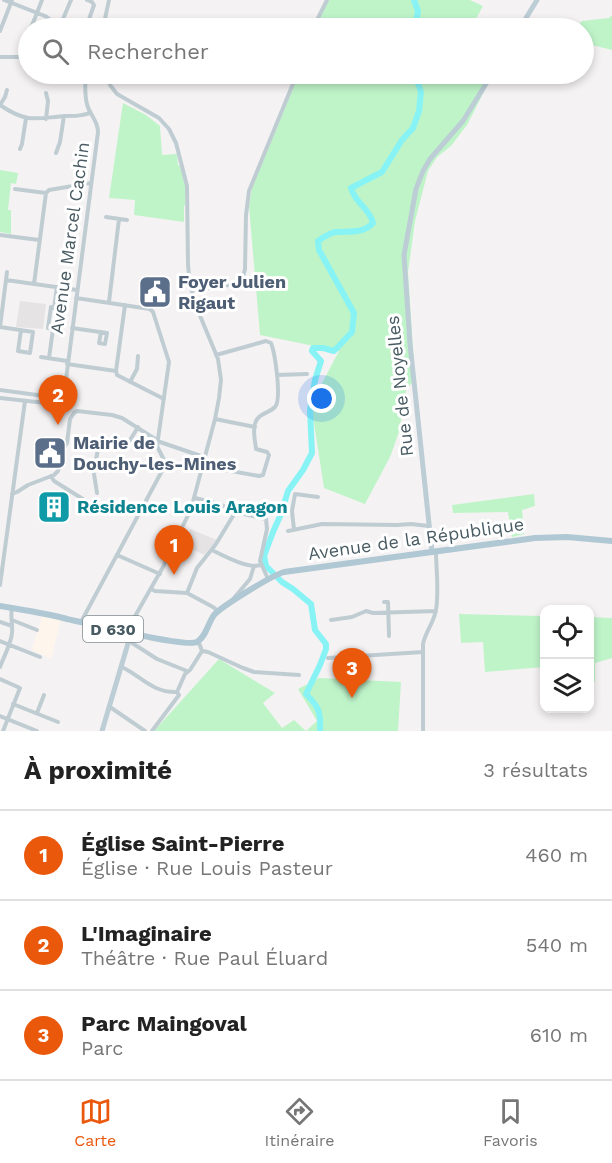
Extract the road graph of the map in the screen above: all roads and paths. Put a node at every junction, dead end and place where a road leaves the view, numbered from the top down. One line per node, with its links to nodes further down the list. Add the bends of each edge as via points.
1 (4, 0): 8 (street)
2 (42, 0): 9 (street)
3 (71, 0): 12 (street)
4 (87, 0): 13 (street, via 94,7)
5 (109, 0): 14 (street)
6 (327, 0): 15 (street)
7 (537, 0): 16 (street)
8 (11, 1): 9 (street); 17 (street)
9 (37, 13): 10 (street); 11 (street)
10 (35, 18)
11 (47, 18)
12 (64, 18)
13 (90, 18)
14 (106, 18)
15 (318, 18)
16 (526, 18)
17 (0, 31)
18 (0, 57): 19 (street)
19 (18, 57)
20 (86, 84): 27 (street, Avenue Marcel Cachin)
21 (110, 84): 46 (street, via 125,100 159,118 177,146 188,188 188,265)
22 (293, 84): 46 (street, via 246,202 244,273 231,284)
23 (486, 84): 86 (street, Rue de Noyelles, via 466,118 424,168 417,185 404,255)
24 (7, 90): 26 (street)
25 (46, 93): 30 (street)
26 (0, 105): 29 (street)
27 (90, 113): 28 (street); 33 (street, Avenue Marcel Cachin, via 98,128)
28 (64, 116): 30 (street); 32 (street)
29 (26, 118): 30 (street); 31 (street)
30 (46, 119)
31 (20, 149)
32 (56, 153)
33 (91, 183): 35 (street); 45 (street, Avenue Marcel Cachin)
34 (15, 189): 35 (street)
35 (46, 193): 40 (street)
36 (106, 217): 37 (street)
37 (119, 219): 38 (street); 48 (street)
38 (127, 220)
39 (0, 235): 40 (street)
40 (39, 240): 43 (street)
41 (8, 272): 42 (street)
42 (6, 280): 43 (street); 51 (street)
43 (34, 284): 44 (street)
44 (57, 287): 45 (street); 50 (street, Avenue Marcel Cachin)
45 (77, 290): 47 (street, Avenue Marcel Cachin)
46 (192, 290): 56 (street)
47 (76, 298): 48 (street); 52 (street, Avenue Marcel Cachin)
48 (109, 303): 49 (street)
49 (125, 304): 61 (street); 68 (street, via 153,312 169,360)
50 (54, 308): 53 (street, Avenue Marcel Cachin, via 58,308); 53 (street, Avenue Marcel Cachin, via 51,307 48,328)
51 (0, 327): 54 (street)
52 (72, 328): 55 (street); 60 (street, Avenue Marcel Cachin)
53 (53, 329): 59 (street, Avenue Marcel Cachin)
54 (21, 330): 54 (street, via 18,351 30,353 33,332)
55 (101, 332)
56 (216, 355): 63 (street, via 270,342); 73 (street, via 221,380)
57 (138, 356): 64 (street)
58 (41, 357): 59 (street, Avenue Marcel Cachin)
59 (49, 358): 60 (street, Avenue Marcel Cachin)
60 (67, 362): 61 (street); 66 (street, Avenue Marcel Cachin)
61 (116, 371): 64 (street)
62 (307, 374): 63 (street)
63 (277, 375): 75 (street, via 277,404 258,418)
64 (130, 382): 68 (street)
65 (0, 390): 66 (street)
66 (62, 395): 70 (street, via 68,398); 71 (street, via 58,401)
67 (0, 398): 69 (street)
68 (164, 399): 76 (street)
69 (25, 401): 71 (street); 81 (street)
70 (68, 404): 71 (street); 72 (street)
71 (62, 405)
72 (75, 412): 74 (street, via 114,415); 79 (street, via 59,470)
73 (214, 419): 75 (street); 77 (street)
74 (138, 427): 76 (street); 80 (street, via 127,445 99,443 94,472)
75 (255, 428): 78 (street, via 256,449 268,454 261,476)
76 (158, 441): 77 (street); 94 (street, via 164,461 162,471)
77 (204, 457): 78 (street)
78 (203, 466): 83 (street)
79 (51, 476): 81 (street); 85 (street)
80 (97, 493)
81 (12, 494): 91 (street)
82 (318, 497): 87 (street, via 295,494)
83 (195, 498): 84 (street); 97 (street)
84 (236, 511): 92 (street); 95 (street, via 267,520)
85 (107, 514)
86 (429, 526): 87 (street, via 322,524); 93 (street, Rue de Noyelles)
87 (294, 530): 88 (street)
88 (288, 531)
89 (0, 541): 91 (street)
90 (612, 541): 93 (main road, Avenue de la République, via 544,538)
91 (6, 542): 99 (street)
92 (212, 550): 96 (street); 101 (street, via 197,568)
93 (434, 551): 98 (main road, Avenue de la République, via 280,573); 107 (street)
94 (117, 555): 97 (street); 111 (street)
95 (261, 564): 96 (street); 98 (street)
96 (254, 567): 102 (street, Avenue de la République)
97 (160, 574): 100 (street)
98 (270, 578): 102 (main road, Avenue de la République)
99 (0, 585)
100 (151, 589): 101 (street); 115 (street)
101 (187, 593): 106 (street)
102 (231, 602): 106 (main road, Avenue de la République)
103 (384, 602): 108 (street, via 388,602)
104 (0, 605): 105 (main road, D 630)
105 (13, 607): 109 (street); 111 (main road, D 630)
106 (218, 611): 117 (main road, Avenue de la République)
107 (436, 611): 108 (street); 122 (street, via 424,637)
108 (389, 613): 110 (street, via 366,611); 116 (street)
109 (11, 620): 113 (street); 114 (street)
110 (331, 620)
111 (81, 621): 115 (main road, D 630)
112 (0, 622): 113 (street)
113 (12, 626): 120 (street)
114 (37, 630)
115 (129, 631): 117 (main road, D 630, via 189,643); 119 (street)
116 (389, 636)
117 (198, 640): 121 (street)
118 (0, 641): 120 (street)
119 (129, 641): 126 (street); 127 (street)
120 (9, 645): 123 (street); 125 (street)
121 (202, 651): 127 (street); 128 (street, via 254,672)
122 (423, 652): 124 (street); 143 (street)
123 (40, 657)
124 (328, 658)
125 (0, 667)
126 (122, 667): 130 (street, via 156,689); 133 (street)
127 (188, 672): 130 (street)
128 (299, 675)
129 (0, 679): 132 (street, via 20,687)
130 (177, 692): 142 (street, via 179,695)
131 (44, 695): 134 (street)
132 (13, 704): 134 (street); 136 (street)
133 (110, 706): 140 (street); 141 (street)
134 (37, 713): 137 (street)
135 (0, 716): 136 (street)
136 (7, 719): 138 (street); 139 (street)
137 (58, 722)
138 (3, 731)
139 (37, 731)
140 (102, 731)
141 (145, 731)
142 (152, 731)
143 (423, 731)

